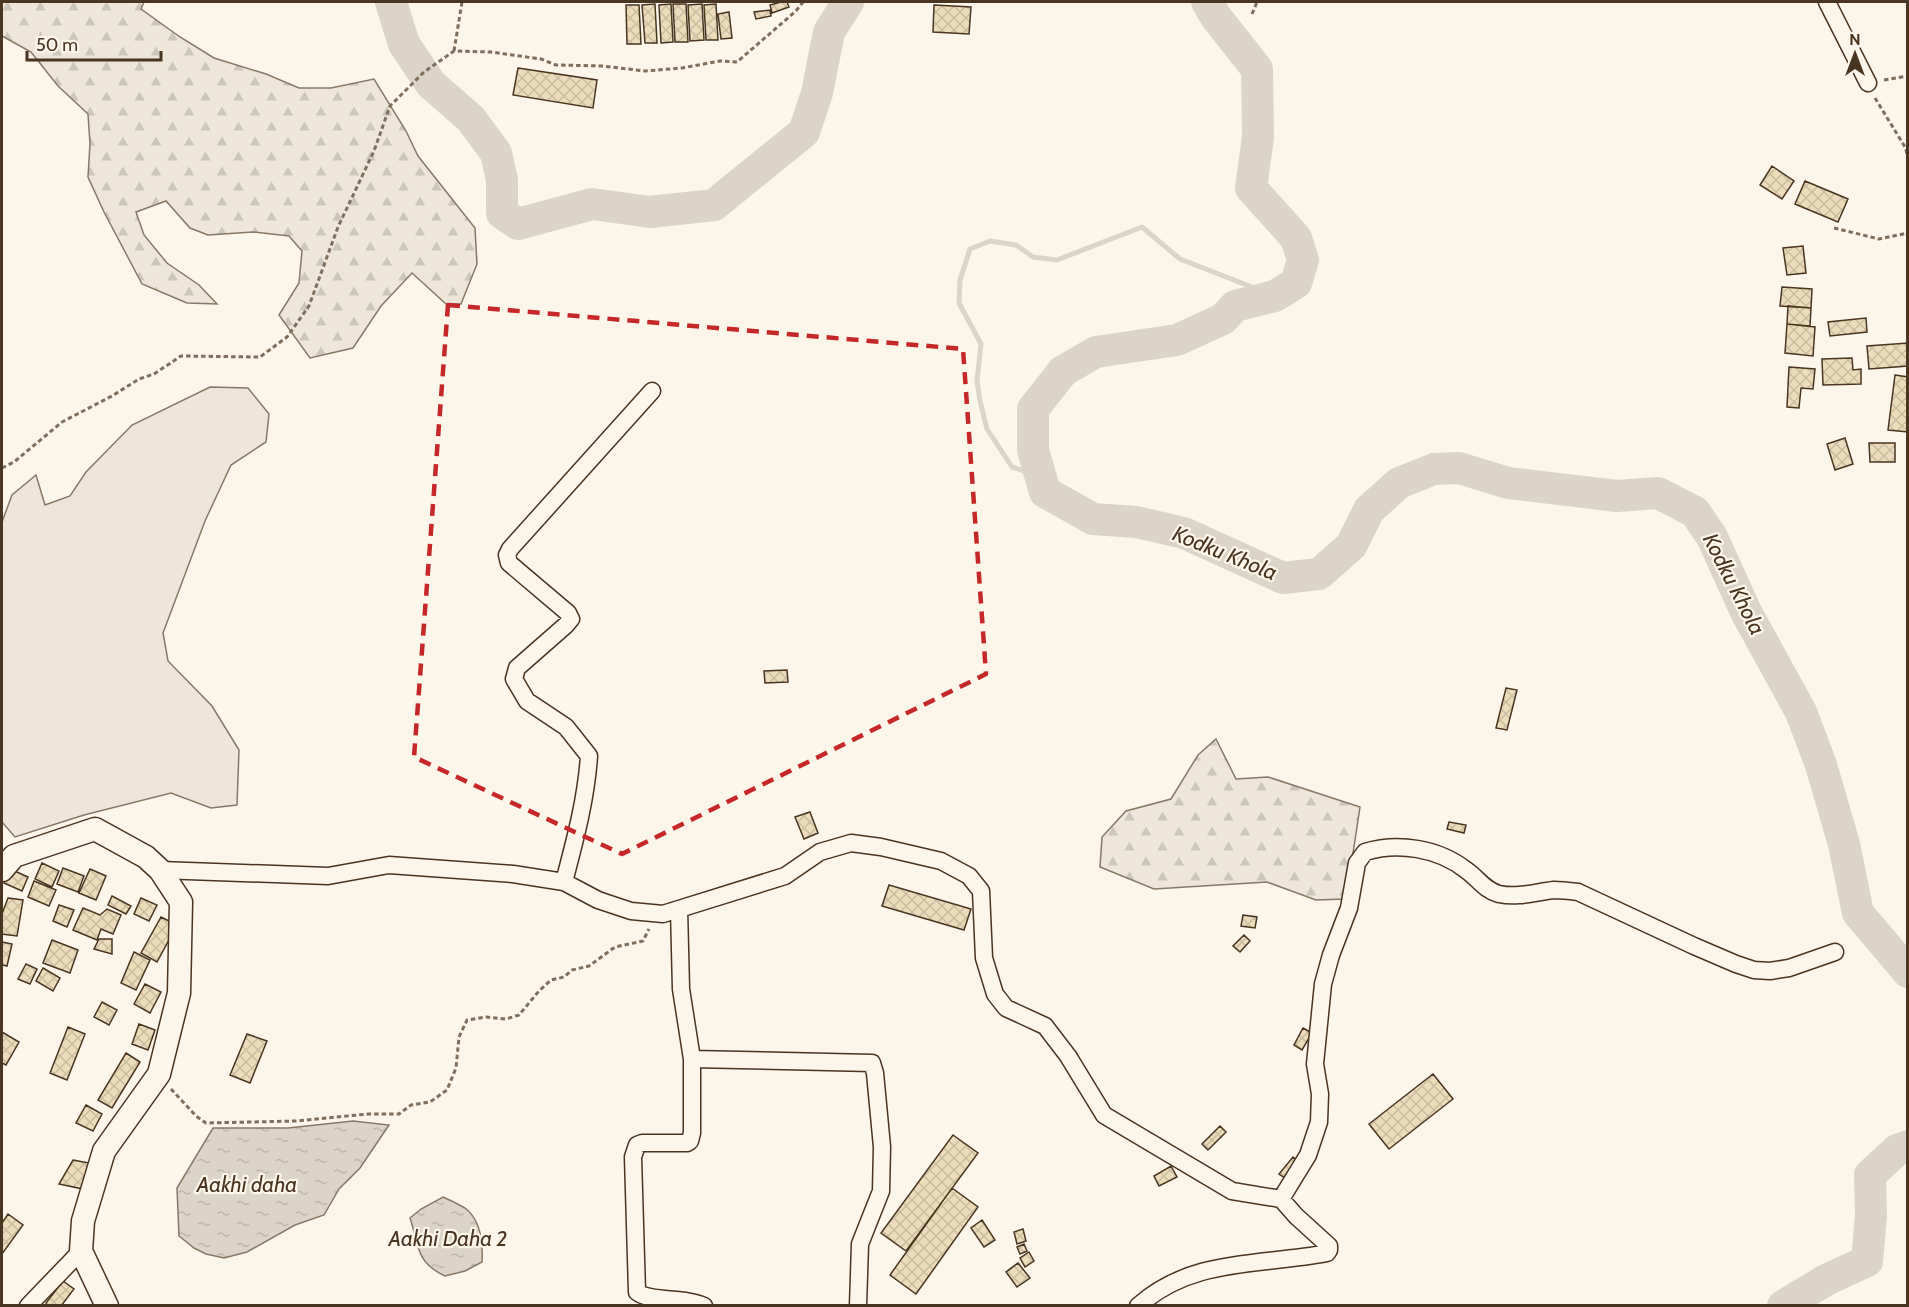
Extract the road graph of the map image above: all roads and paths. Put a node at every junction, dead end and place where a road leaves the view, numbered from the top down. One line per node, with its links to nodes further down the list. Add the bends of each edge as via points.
1 (462, 2): 6 (path)
2 (803, 2): 6 (path, via 737,62 645,71 556,65 491,52)
3 (1257, 2): 5 (path)
4 (1827, 2): 8 (street)
5 (1252, 14)
6 (454, 51): 13 (path, via 424,72 390,106 309,306 288,337 260,357 181,356 62,422)
7 (1908, 76): 8 (path)
8 (1868, 83): 9 (path)
9 (1908, 157)
10 (1834, 228): 11 (path, via 1879,239)
11 (1908, 232)
12 (652, 391): 16 (street, via 507,555 509,563 571,619 517,668 514,679 527,701 566,727 589,756 580,824)
13 (2, 468)
14 (2, 870): 15 (street, via 14,856 95,829 146,857)
15 (160, 870): 16 (street, via 328,876 389,864); 20 (street, via 181,902 179,993)
16 (564, 882): 17 (street, via 598,900 631,911)
17 (671, 911): 19 (street); 20 (path, via 648,931 643,941 615,947 589,966 551,980 519,1015 468,1020 459,1037 456,1068 447,1090 430,1102 411,1105 399,1114 206,1123 181,1102); 21 (street, via 785,876 820,852 851,843 940,861 969,876 981,891 984,958 995,994 1006,1008 1045,1026 1104,1114 1232,1191)
18 (1835, 952): 21 (street, via 1790,968 1754,970 1578,892 1500,894 1431,851 1365,852 1357,863 1349,908 1323,984 1315,1064 1319,1122 1308,1155)
19 (692, 1059): 25 (street, via 690,1141 642,1143 633,1156 637,1292 642,1297); 26 (street, via 872,1063 882,1147 881,1191 860,1244)
20 (159, 1074): 22 (street, via 104,1151 83,1221)
21 (1281, 1199): 27 (street, via 1329,1246 1327,1253 1191,1273)
22 (81, 1251): 23 (street); 24 (street)
23 (28, 1305)
24 (107, 1305)
25 (704, 1305)
26 (858, 1305)
27 (1138, 1305)

